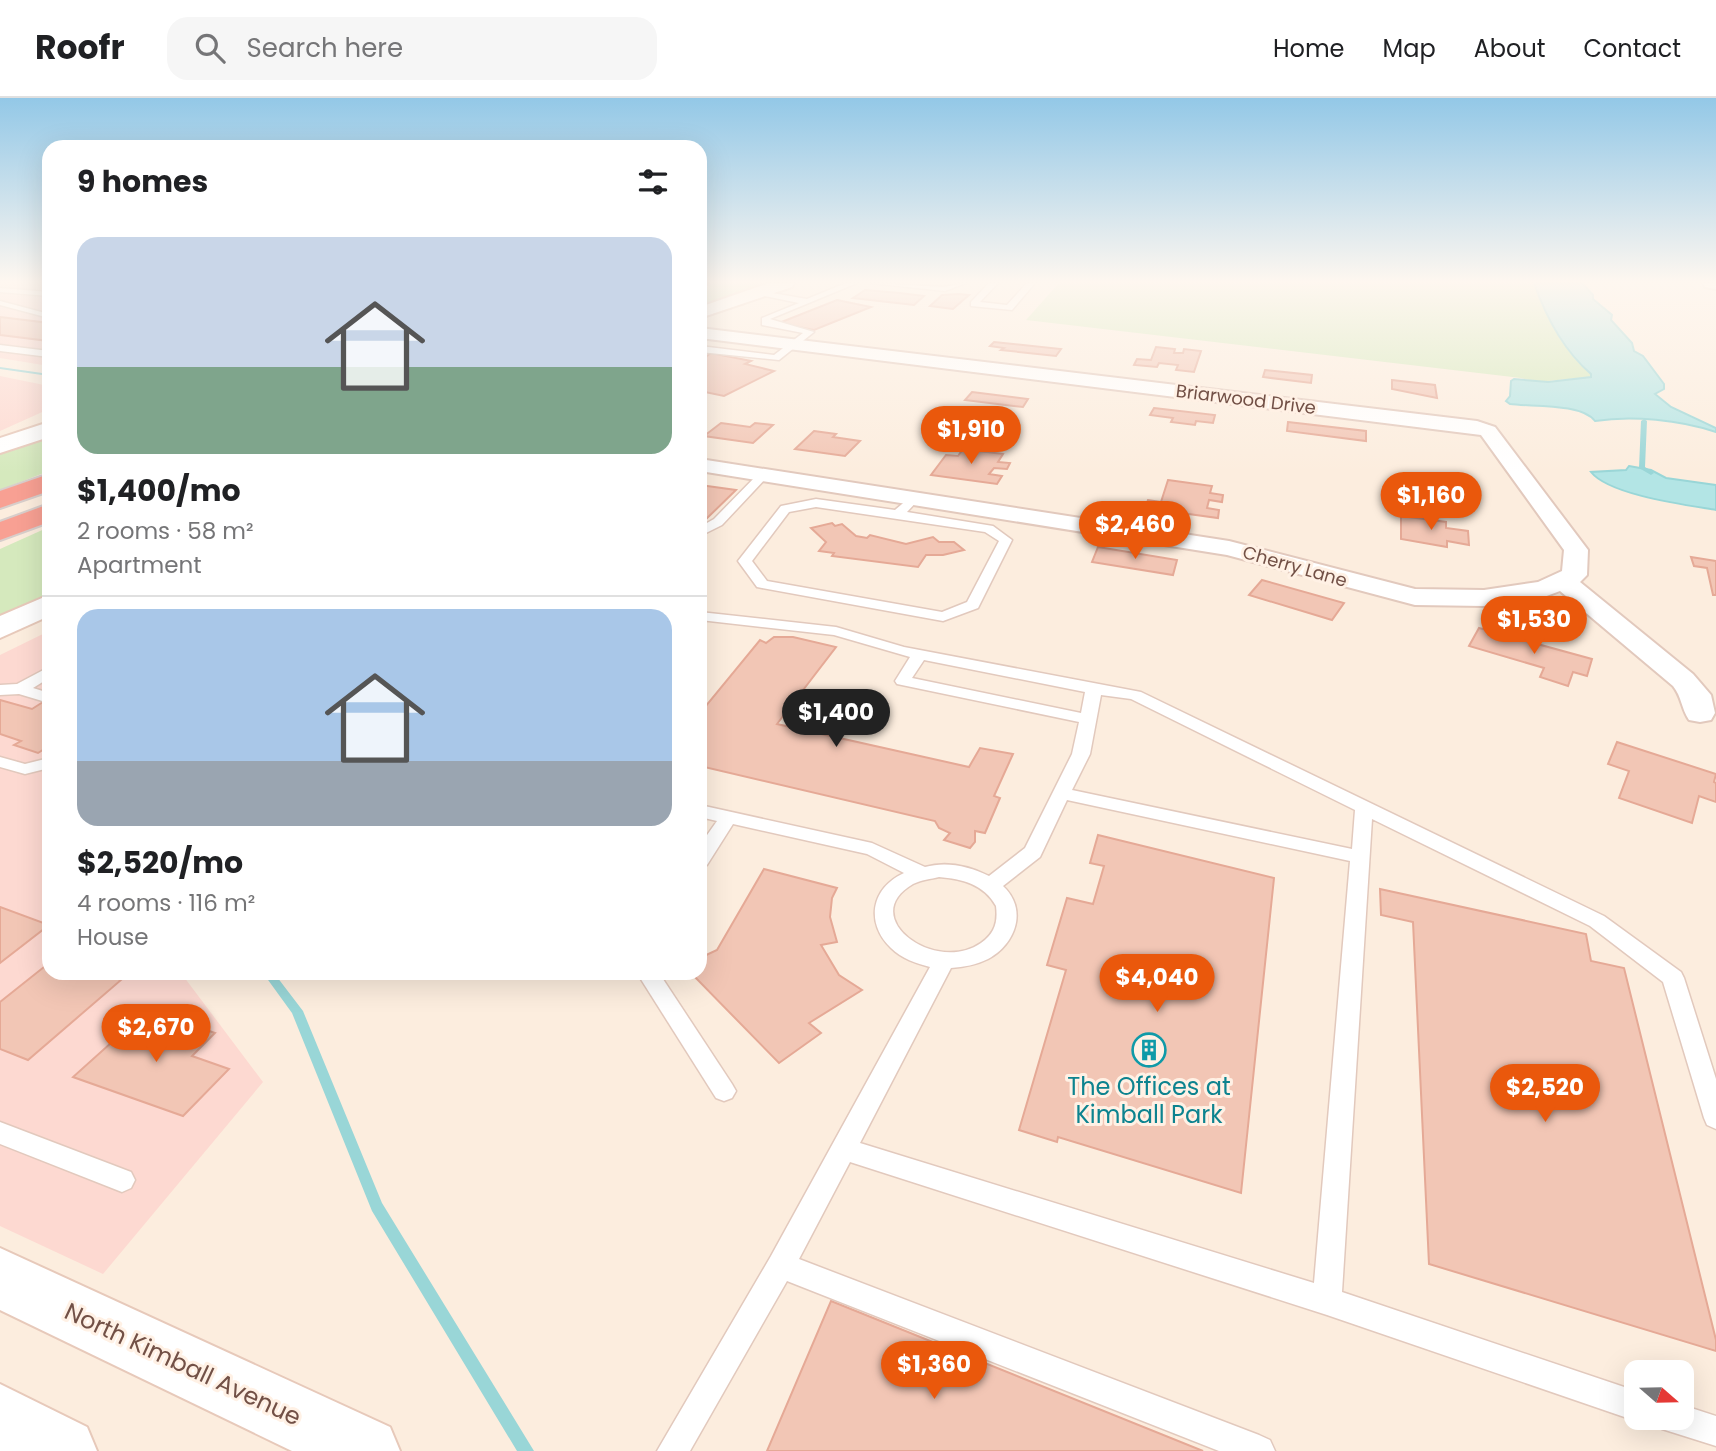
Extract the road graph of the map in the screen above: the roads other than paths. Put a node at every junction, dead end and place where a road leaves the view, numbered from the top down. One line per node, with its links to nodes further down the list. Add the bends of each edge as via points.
1 (791, 346): 4 (lane, via 776,358)
2 (802, 346): 8 (street, Briarwood Drive, via 1448,422 1488,431)
3 (0, 348): 5 (lane)
4 (707, 350)
5 (42, 353)
6 (42, 431): 7 (main road)
7 (0, 446)
8 (1502, 452): 9 (street); 18 (street, via 1576,550 1574,575)
9 (1530, 455)
10 (707, 467): 11 (street, Cherry Lane)
11 (763, 475): 14 (street, Cherry Lane); 16 (lane, via 718,522)
12 (42, 485): 13 (highway)
13 (0, 500)
14 (906, 506): 14 (lane, via 989,529 1006,540 973,605 943,617 762,584 745,561 785,509 816,502); 18 (street, Cherry Lane, via 1229,548 1415,597 1484,598)
15 (42, 515): 17 (highway)
16 (707, 528)
17 (0, 532)
18 (1565, 582): 28 (street, via 1683,680 1696,695)
19 (42, 607): 21 (main road)
20 (707, 616): 22 (lane, via 836,631)
21 (0, 628)
22 (920, 654): 25 (lane); 29 (lane, via 903,681)
23 (42, 676): 24 (lane)
24 (20, 688): 26 (lane); 27 (lane)
25 (1094, 689): 29 (lane); 33 (lane, via 1135,695)
26 (0, 690)
27 (42, 696)
28 (1700, 713)
29 (1088, 719): 32 (lane, via 1081,754)
30 (0, 762): 31 (lane, via 25,769)
31 (42, 765)
32 (1061, 793): 37 (lane); 39 (lane, via 1033,852)
33 (1364, 809): 37 (lane); 43 (lane, via 1597,921 1673,978)
34 (707, 813): 35 (lane)
35 (727, 818): 36 (lane); 38 (lane, via 872,849)
36 (707, 849)
37 (1360, 857): 49 (lane)
38 (920, 873): 39 (lane, via 957,872); 40 (lane, via 892,889 883,903 883,919 888,934 902,947)
39 (990, 886): 40 (lane, via 1007,911 1007,926 1000,940 986,952)
40 (944, 961): 45 (lane)
41 (653, 980): 42 (lane)
42 (724, 1091)
43 (1716, 1118)
44 (0, 1133): 46 (lane)
45 (844, 1149): 47 (lane); 49 (lane)
46 (122, 1180)
47 (781, 1265): 54 (lane); 57 (lane)
48 (0, 1278): 56 (main road, North Kimball Avenue)
49 (1327, 1301): 50 (lane)
50 (1624, 1402)
51 (0, 1418): 55 (main road)
52 (1694, 1424): 53 (lane)
53 (1716, 1431)
54 (676, 1450)
55 (63, 1451)
56 (366, 1451)
57 (1259, 1451)

